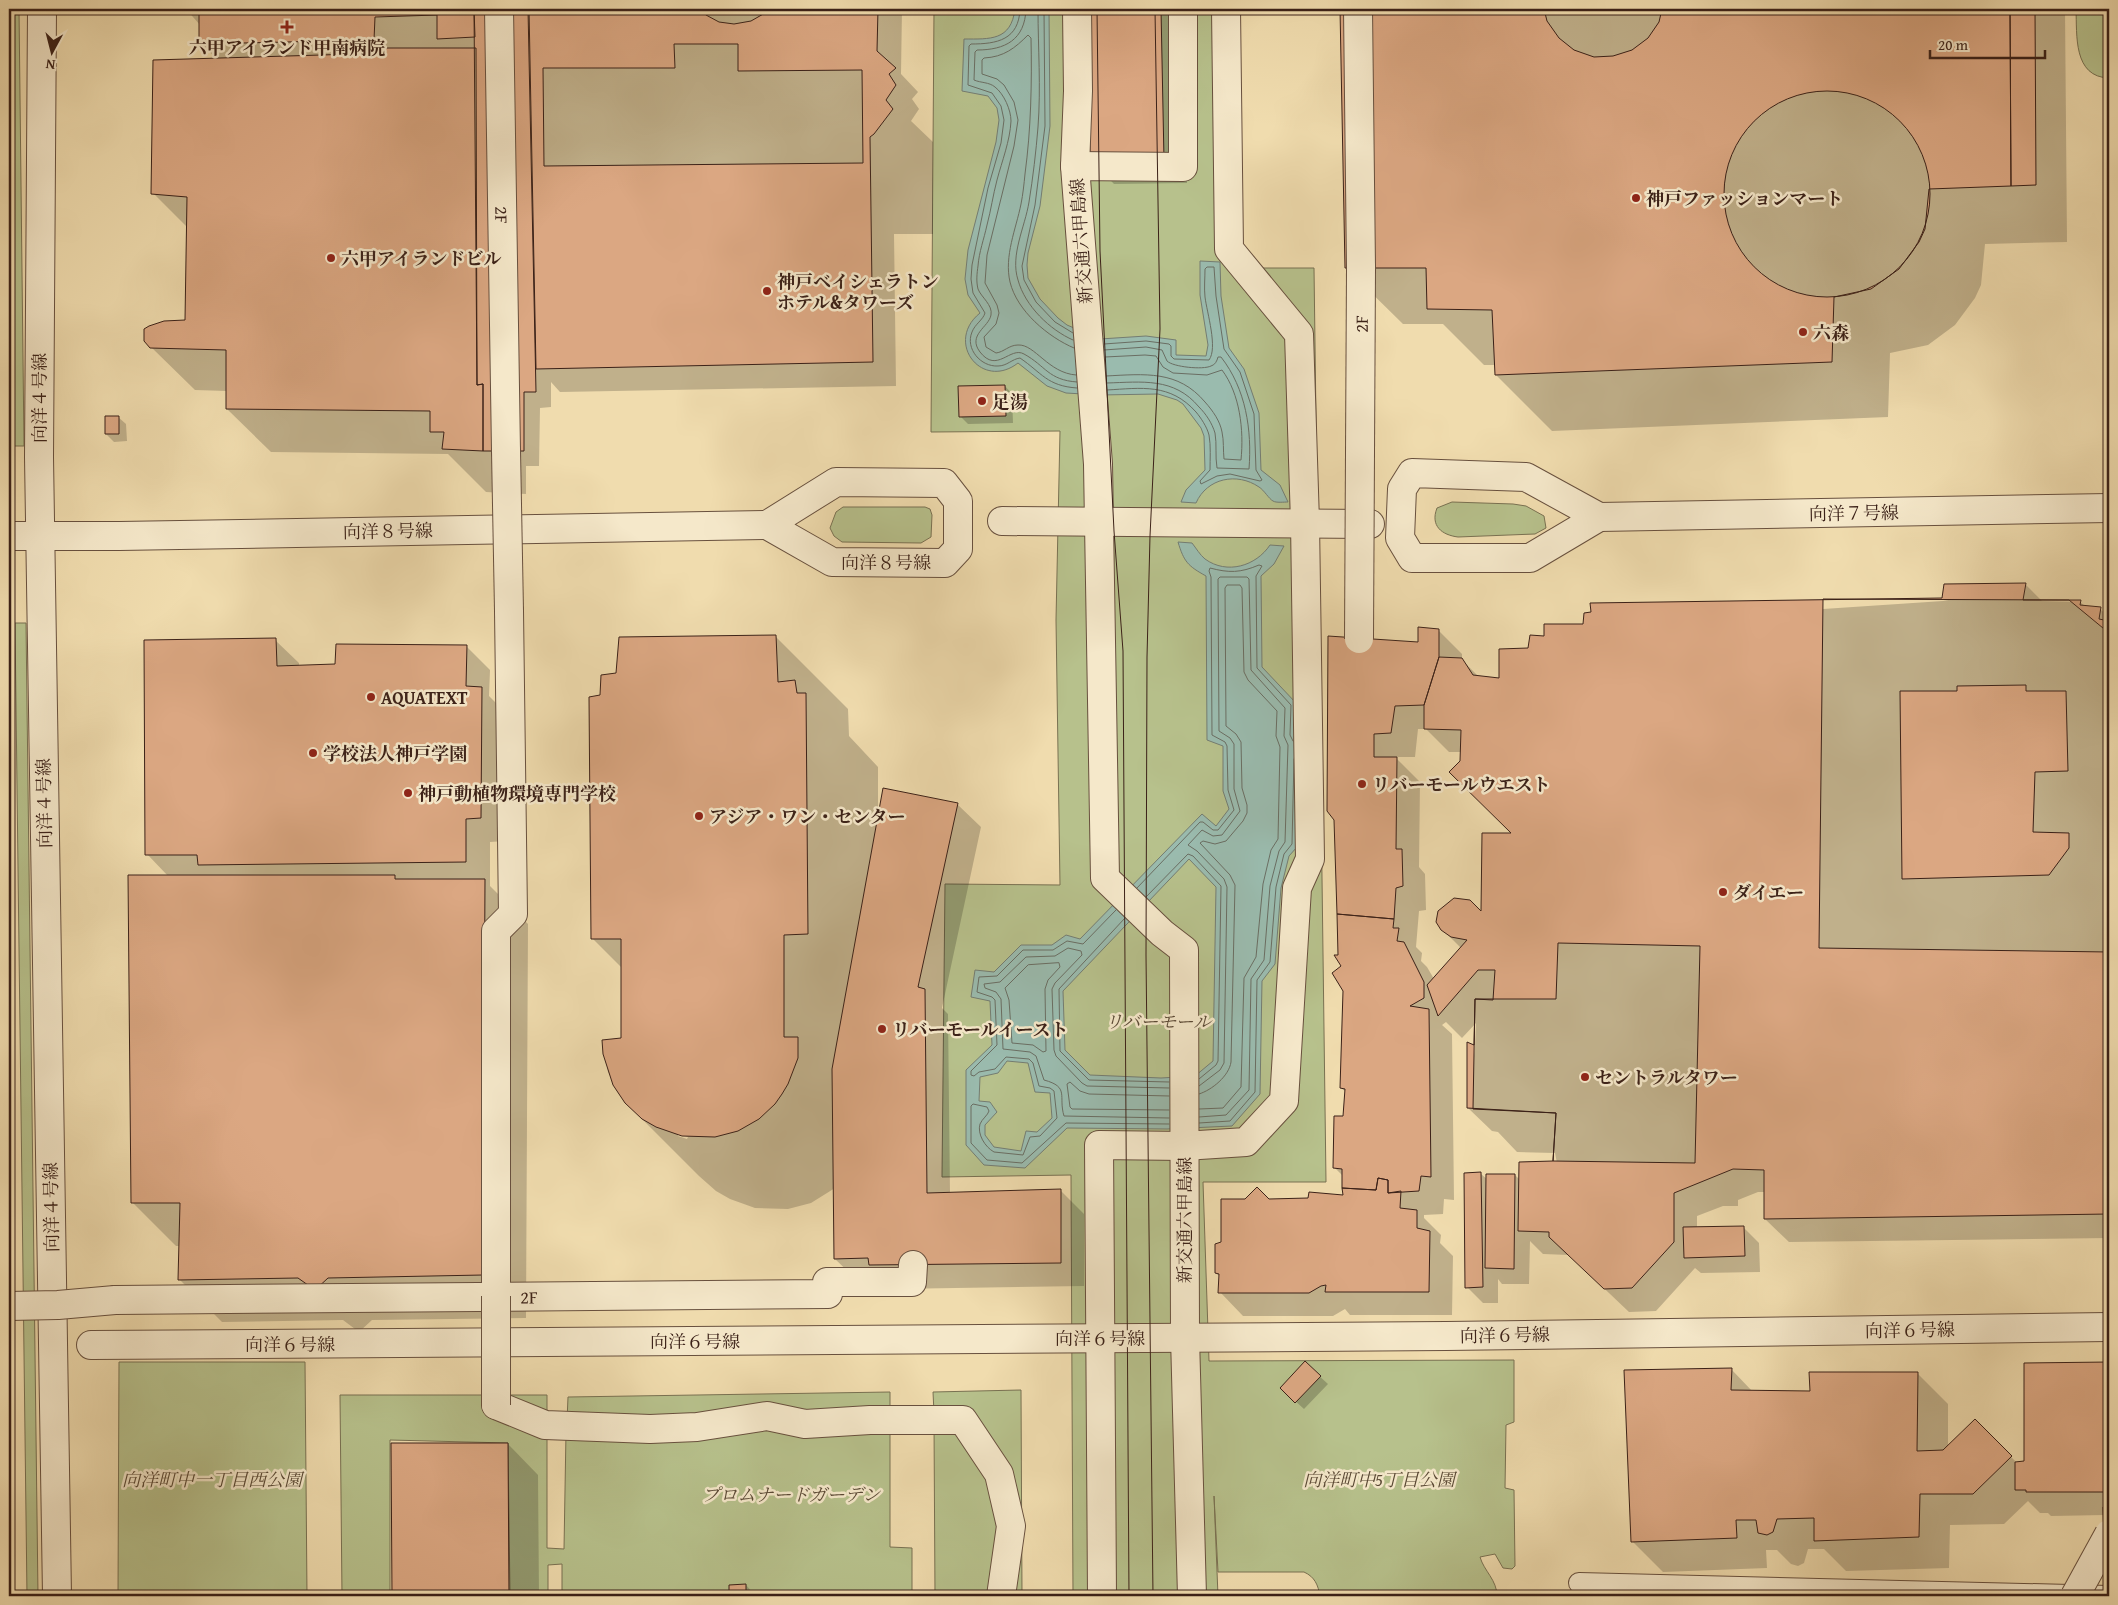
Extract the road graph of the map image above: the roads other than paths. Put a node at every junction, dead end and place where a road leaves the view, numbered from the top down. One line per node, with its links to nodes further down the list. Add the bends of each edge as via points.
1 (42, 9): 18 (street, 向洋４号線)
2 (499, 9): 22 (street, 2F, bridge, via 513,914 496,931)
3 (1077, 9): 9 (street)
4 (1184, 9): 7 (street, 新交通六甲島線)
5 (1226, 9): 8 (street)
6 (1358, 9): 19 (street, 2F, bridge, via 1361,268)
7 (1184, 68): 8 (street); 9 (street, 新交通六甲島線, via 1183,167)
8 (1227, 69): 14 (street, via 1230,249 1299,334)
9 (1075, 166): 13 (street, 新交通六甲島線, via 1098,464)
10 (2109, 508): 11 (street, 向洋７号線)
11 (1599, 517): 11 (street, 向洋７号線, via 1530,558 1412,558 1400,538 1402,489 1412,473 1526,478)
12 (1002, 521): 13 (street)
13 (1099, 522): 14 (street); 20 (street, 新交通六甲島線, via 1105,878 1162,934 1184,950)
14 (1305, 522): 15 (street); 20 (street, via 1310,860 1297,888 1284,1101 1246,1142)
15 (1370, 524)
16 (767, 525): 16 (street, 向洋８号線, via 836,482 944,483 958,500 958,549 945,563 832,562); 18 (street, 向洋８号線)
17 (9, 536): 18 (street, 向洋８号線)
18 (41, 536): 30 (street, 向洋４号線)
19 (1359, 639)
20 (1184, 1140): 25 (street, 新交通六甲島線); 26 (street, via 1099,1145)
21 (912, 1265): 22 (street, 2F, via 912,1282 828,1282 828,1294)
22 (496, 1296): 23 (street, 2F, bridge, via 115,1300); 31 (street, 2F, bridge, via 496,1405 545,1425 650,1429 697,1427 767,1416 805,1424 963,1420 999,1474 1011,1526)
23 (9, 1306)
24 (2109, 1327): 25 (street, 向洋６号線)
25 (1185, 1337): 26 (street, 向洋６号線); 33 (street, 新交通六甲島線)
26 (1101, 1338): 27 (street, 向洋６号線); 32 (street)
27 (91, 1345)
28 (2109, 1534): 34 (street, bridge)
29 (1579, 1583): 35 (lane)
30 (57, 1596)
31 (1001, 1596)
32 (1102, 1596)
33 (1192, 1596)
34 (2075, 1596)
35 (2109, 1596)

